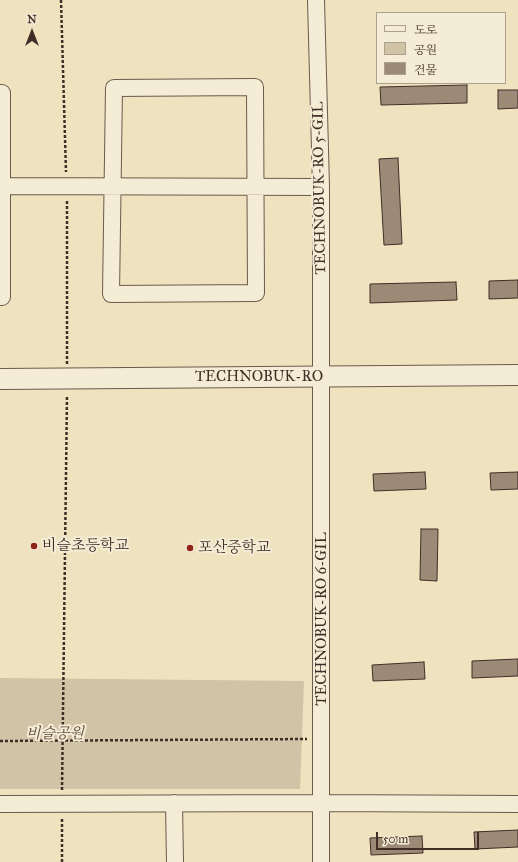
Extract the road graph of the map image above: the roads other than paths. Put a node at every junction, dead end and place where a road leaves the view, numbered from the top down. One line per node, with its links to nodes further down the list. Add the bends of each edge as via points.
1 (316, 0): 6 (street, TECHNOBUK-RO 5-GIL)
2 (0, 93): 3 (street)
3 (1, 186): 4 (street); 7 (street)
4 (112, 186): 5 (street); 5 (street, via 114,88 255,86); 5 (street, via 111,294 256,293)
5 (255, 186): 6 (street)
6 (321, 187): 9 (street, TECHNOBUK-RO 5-GIL)
7 (0, 297)
8 (518, 375): 9 (street, TECHNOBUK-RO)
9 (322, 377): 10 (street, TECHNOBUK-RO); 12 (street, TECHNOBUK-RO 6-GIL)
10 (0, 380)
11 (174, 803): 12 (street); 13 (street); 15 (street)
12 (321, 803): 14 (street); 16 (street, TECHNOBUK-RO 6-GIL)
13 (0, 804)
14 (518, 804)
15 (175, 862)
16 (321, 862)

